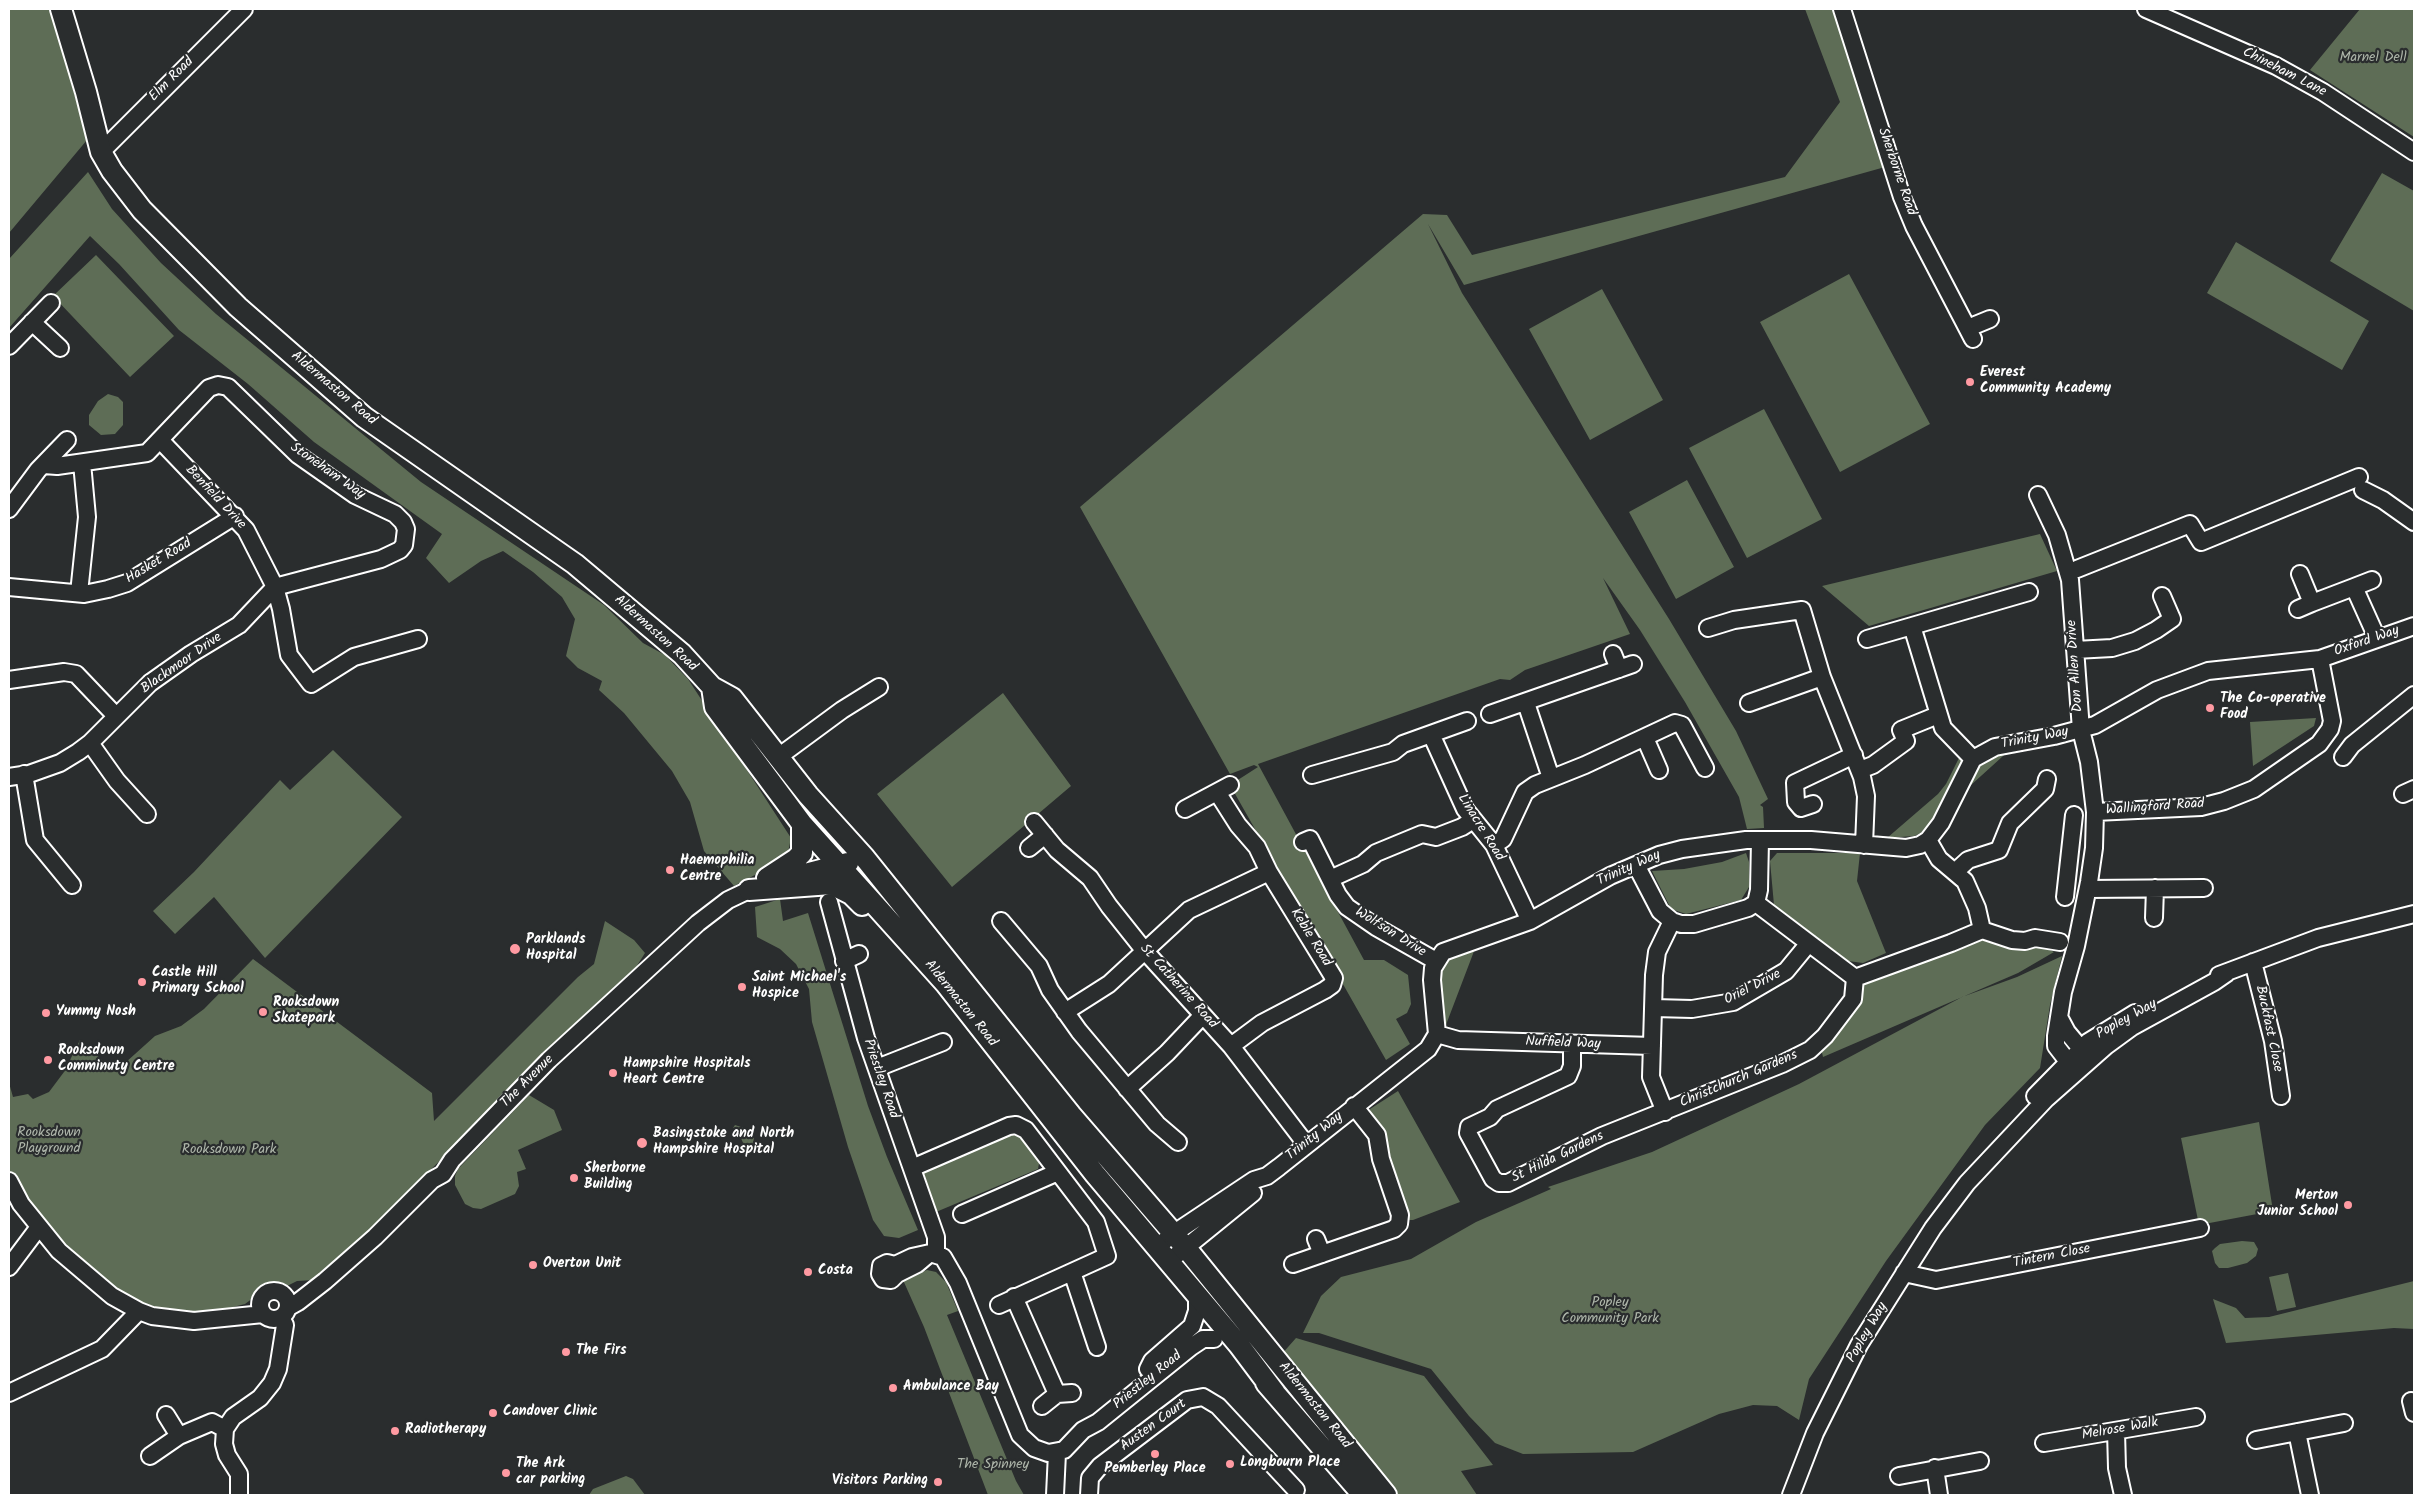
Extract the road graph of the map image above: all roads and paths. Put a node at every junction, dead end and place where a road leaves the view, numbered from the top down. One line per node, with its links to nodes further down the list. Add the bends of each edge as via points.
1 (60, 9): 5 (main road, Aldermaston Road)
2 (244, 9): 5 (street, Elm Road)
3 (1842, 9): 8 (street, Sherborne Road, via 1914,226 1971,334)
4 (2146, 9): 6 (street, Chineham Lane, via 2276,66 2323,92)
5 (101, 152): 40 (main road, Aldermaston Road, via 142,210 238,307 282,346 364,417 575,564 682,654)
6 (2414, 152)
7 (51, 303): 9 (street)
8 (1990, 319)
9 (32, 322): 10 (street); 11 (street)
10 (9, 346)
11 (60, 348)
12 (67, 440): 15 (street)
13 (161, 441): 14 (street, Stoneham Way, via 147,453); 18 (street, Benfield Drive); 24 (street, Stoneham Way, via 209,388 218,385 228,387 298,455 355,495 395,514 403,522 406,538 400,550 381,559)
14 (82, 463): 15 (street, Stoneham Way); 27 (street, via 87,517)
15 (44, 465): 17 (street)
16 (2038, 495): 35 (street, Don Allen Drive, via 2056,535 2070,580)
17 (9, 509)
18 (234, 516): 24 (street, Benfield Drive, via 255,544); 27 (street, Hasket Road, via 127,583 108,590)
19 (2414, 522): 20 (street, via 2361,483 2201,542 2190,524)
20 (2078, 569)
21 (2300, 574): 25 (street, via 2305,606)
22 (2372, 580): 25 (street)
23 (9, 587): 27 (street, Hasket Road)
24 (275, 587): 33 (street, Benfield Drive, via 288,655 312,685 354,657); 47 (street, Blackmoor Drive, via 239,625 150,683)
25 (2354, 587): 32 (street)
26 (2029, 592): 29 (street)
27 (79, 593)
28 (2162, 596): 35 (street, via 2172,619 2156,630 2112,648)
29 (1912, 626): 34 (street); 46 (street)
30 (2414, 626): 32 (street, Oxford Way)
31 (1708, 628): 38 (street, via 1734,620 1802,610)
32 (2377, 638): 36 (street, Oxford Way)
33 (418, 639)
34 (1867, 639)
35 (2074, 650): 50 (street, Don Allen Drive)
36 (2320, 659): 49 (street, via 2332,722); 50 (street, Oxford Way, via 2208,671 2157,690)
37 (1622, 662): 43 (street)
38 (1822, 677): 44 (street); 56 (street)
39 (9, 680): 47 (street, via 64,672 76,674)
40 (712, 686): 54 (main road, Aldermaston Road, via 732,698 766,743); 60 (main road, Aldermaston Road, via 715,707)
41 (879, 687): 54 (street)
42 (2414, 695): 49 (street, via 2348,751)
43 (1526, 702): 45 (street); 62 (street)
44 (1749, 703)
45 (1490, 714)
46 (1938, 715): 55 (street, via 1943,728); 56 (street, via 1901,730 1906,741 1872,765)
47 (116, 716): 53 (street, Blackmoor Drive)
48 (1467, 721): 51 (street)
49 (2330, 729): 67 (street, Wallingford Road, via 2319,744 2262,783 2224,801 2201,807)
50 (2081, 730): 55 (street, Trinity Way, via 1995,747); 67 (street, Don Allen Drive, via 2089,762)
51 (1431, 734): 58 (street, via 1403,744 1393,752); 70 (street, Linacre Road)
52 (1645, 738): 57 (street, via 1675,723 1682,725); 59 (street); 62 (street)
53 (90, 743): 61 (street, Blackmoor Drive, via 60,763); 68 (street, via 117,781)
54 (782, 754): 60 (main road); 64 (main road, Aldermaston Road)
55 (1973, 759): 75 (street)
56 (1857, 763): 65 (street, via 1795,783 1796,802 1801,808); 78 (street, via 1866,796)
57 (1705, 768)
58 (1317, 769)
59 (1659, 770)
60 (760, 771): 72 (main road, Aldermaston Road)
61 (17, 775): 88 (street, via 35,840)
62 (1550, 778): 77 (street, via 1525,792 1502,839)
63 (2047, 779): 85 (street, via 2045,789 2010,823 1999,850 1968,860)
64 (808, 795): 82 (main road, Aldermaston Road); 87 (main road, via 810,811 843,855)
65 (1813, 804)
66 (1185, 809): 84 (street, Keble Road, via 1224,789 1238,825 1256,847)
67 (2095, 812): 81 (street, Don Allen Drive)
68 (147, 814)
69 (2074, 815): 79 (street)
70 (1473, 820): 77 (street, Linacre Road); 86 (street, via 1436,837 1422,834 1376,853 1363,864)
71 (1034, 822): 73 (street, St Catherine Road)
72 (802, 824): 87 (main road, Aldermaston Road); 92 (main road, via 802,852)
73 (1045, 835): 80 (street); 103 (street, St Catherine Road, via 1057,850 1090,878)
74 (1760, 840): 78 (street, Trinity Way); 83 (street, Trinity Way, via 1701,844); 94 (street)
75 (1928, 840): 78 (street, Trinity Way, via 1906,848); 85 (street, via 1939,859)
76 (1303, 842): 86 (street, Wolfson Drive, via 1310,839)
77 (1494, 845): 98 (street, Linacre Road)
78 (1864, 845)
79 (2072, 846): 81 (street); 93 (street)
80 (1030, 848)
81 (2094, 848): 91 (street, Don Allen Drive)
82 (864, 857): 87 (main road); 131 (main road, Aldermaston Road, via 1071,1115)
83 (1636, 865): 98 (street, Trinity Way); 99 (street, via 1660,911)
84 (1269, 872): 103 (street, via 1189,910); 114 (street, Keble Road, via 1334,978 1332,985 1262,1023)
85 (1956, 872): 100 (street, via 1965,881)
86 (1330, 880): 104 (street, Wolfson Drive, via 1347,907)
87 (833, 884): 92 (main road); 118 (street, Priestley Road); 133 (main road, Aldermaston Road, via 946,984)
88 (72, 885)
89 (2155, 888): 90 (street, via 2181,882); 91 (street); 96 (street)
90 (2204, 888)
91 (2088, 889): 110 (street, Don Allen Drive)
92 (748, 890): 142 (street, The Avenue, via 728,900 698,923 550,1060 452,1160 443,1174 432,1180 375,1237 318,1286)
93 (2066, 897)
94 (1756, 903): 99 (street, via 1694,924); 102 (street)
95 (2414, 914): 105 (street, Popley Way, via 2339,932)
96 (2154, 918)
97 (1001, 921): 108 (street, via 1039,966 1050,990)
98 (1530, 921): 104 (street, Trinity Way, via 1443,952)
99 (1672, 921): 107 (street, via 1657,952)
100 (1982, 930): 101 (street, via 2012,940 2025,942 2035,938); 106 (street)
101 (2060, 942)
102 (1809, 943): 106 (street); 107 (street, Oriel Drive, via 1786,971 1733,1002 1692,1009)
103 (1144, 950): 108 (street, via 1109,984); 109 (street, St Catherine Road)
104 (1436, 961): 111 (street, via 1432,980)
105 (2253, 962): 116 (street, Popley Way, via 2227,973); 120 (street, Buckfast Close, via 2273,1041)
106 (1855, 978): 122 (street, Christchurch Gardens, via 1853,999 1810,1050)
107 (1654, 1008): 115 (street)
108 (1066, 1012): 119 (street)
109 (1203, 1015): 114 (street, St Catherine Road); 119 (street)
110 (2059, 1017): 116 (street); 117 (street, Don Allen Drive, via 2056,1046)
111 (1437, 1034): 113 (street, Nuffield Way, via 1458,1040); 121 (street, Trinity Way, via 1422,1054)
112 (943, 1042): 118 (street)
113 (1572, 1045): 115 (street, Nuffield Way); 122 (street, St Hilda Gardens, via 1572,1066 1568,1076 1497,1108 1490,1117 1469,1127 1468,1133 1493,1179 1508,1183 1602,1136)
114 (1231, 1046): 124 (street, St Catherine Road)
115 (1652, 1046): 122 (street, via 1652,1077)
116 (2086, 1054): 117 (street, Popley Way)
117 (2072, 1067): 138 (street, Popley Way, via 1968,1183)
118 (876, 1068): 125 (street, Priestley Road)
119 (1127, 1089): 123 (street, via 1157,1124)
120 (2281, 1097)
121 (1354, 1106): 124 (street, Trinity Way); 134 (street, via 1377,1136 1381,1159 1400,1215 1399,1224 1394,1229 1319,1247)
122 (1665, 1112)
123 (1178, 1142)
124 (1306, 1144): 131 (street, Trinity Way, via 1267,1176 1258,1189)
125 (912, 1168): 126 (street, via 1009,1126 1016,1126 1026,1130); 132 (street, Priestley Road, via 936,1237)
126 (1058, 1172): 128 (street); 137 (street, via 1096,1222 1107,1256)
127 (9, 1181): 129 (street, The Avenue, via 21,1204)
128 (962, 1214)
129 (39, 1227): 135 (street); 143 (street, The Avenue, via 78,1269)
130 (2200, 1228): 138 (street, Tintern Close, via 1936,1280)
131 (1179, 1241): 133 (street, Trinity Way); 144 (main road, Aldermaston Road); 145 (main road, Aldermaston Road, via 1215,1298)
132 (933, 1253): 136 (street, via 916,1264); 160 (street, via 943,1258 958,1283 1020,1435 1034,1448)
133 (1162, 1255): 140 (main road, Aldermaston Road)
134 (1293, 1264)
135 (9, 1266)
136 (896, 1270)
137 (1072, 1272): 139 (street); 146 (street)
138 (1904, 1273): 171 (street, Popley Way, via 1859,1345 1818,1426)
139 (1014, 1297): 141 (street); 149 (street, via 1064,1393)
140 (1197, 1297): 145 (main road, Aldermaston Road); 147 (street, Priestley Road, via 1192,1326 1152,1361)
141 (998, 1305)
142 (275, 1310): 143 (street, The Avenue, via 220,1320 194,1321); 153 (street, via 281,1345 278,1369 270,1388 233,1416)
143 (139, 1312): 148 (street, via 102,1349)
144 (1241, 1317): 145 (main road, via 1232,1315); 170 (main road, Aldermaston Road)
145 (1215, 1329): 147 (street, Priestley Road, via 1186,1338); 154 (street, Priestley Road, via 1098,1422); 169 (main road, Aldermaston Road, via 1239,1345 1275,1393)
146 (1098, 1346)
147 (1148, 1369): 154 (street, Priestley Road, via 1090,1417)
148 (9, 1393)
149 (1042, 1406)
150 (166, 1415): 157 (street)
151 (2196, 1416): 155 (street, Melrose Walk)
152 (2344, 1423): 156 (street)
153 (224, 1429): 157 (street, via 212,1422); 166 (street, via 227,1455 239,1474)
154 (1083, 1430): 160 (street, Priestley Road, via 1064,1450)
155 (2116, 1431): 159 (street, Melrose Walk); 173 (street, via 2117,1468)
156 (2297, 1432): 158 (street); 174 (street)
157 (179, 1436): 161 (street)
158 (2256, 1440)
159 (2043, 1441)
160 (1056, 1453): 167 (street)
161 (150, 1456)
162 (1980, 1461): 163 (street)
163 (1935, 1468): 164 (street); 172 (street)
164 (1899, 1476)
165 (1296, 1490): 168 (street, Austen Court, via 1218,1406 1202,1397 1188,1400 1100,1466 1090,1478)
166 (239, 1495)
167 (1055, 1495)
168 (1089, 1495)
169 (1363, 1495)
170 (1386, 1495)
171 (1791, 1495)
172 (1939, 1495)
173 (2123, 1495)
174 (2310, 1495)

